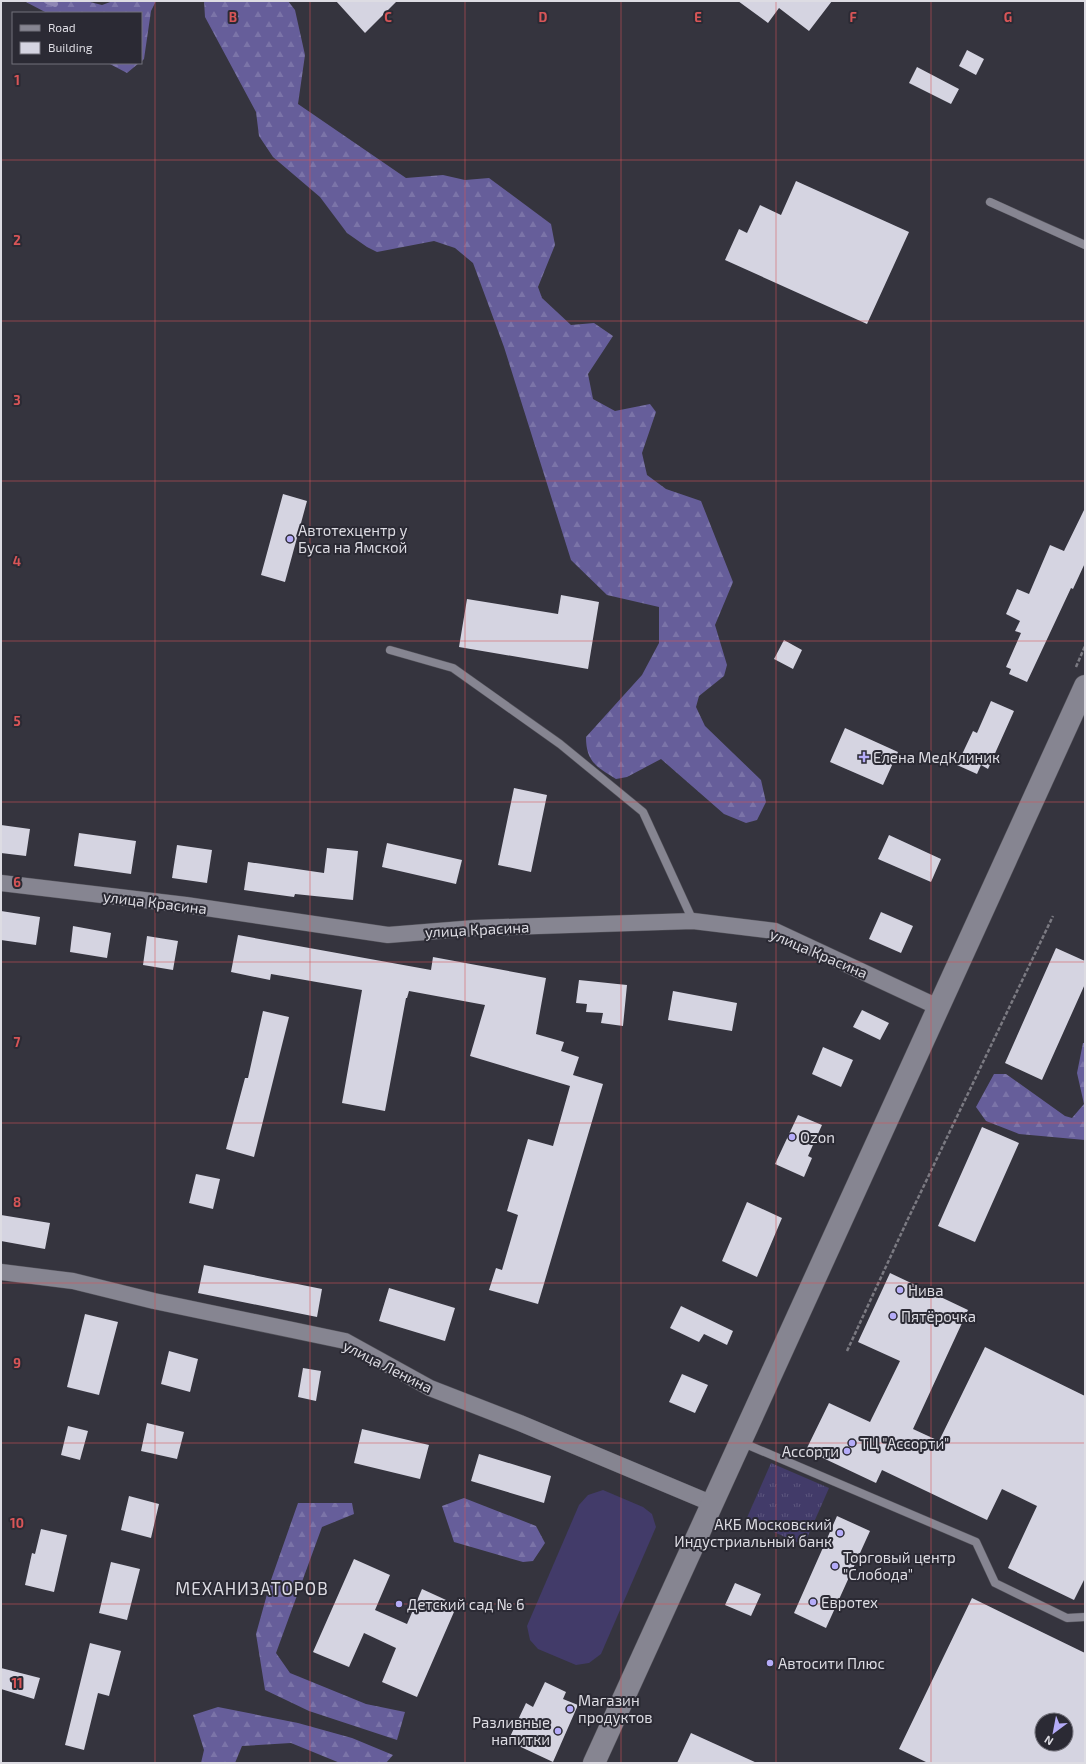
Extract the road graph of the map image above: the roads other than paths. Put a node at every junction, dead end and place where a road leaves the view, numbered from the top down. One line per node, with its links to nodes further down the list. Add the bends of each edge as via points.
1 (990, 202): 2 (lane)
2 (1085, 245)
3 (390, 650): 6 (lane, via 453,668 560,744 644,812)
4 (1085, 686): 7 (main road)
5 (1, 883): 6 (street, улица Красина, via 388,935 474,928)
6 (693, 921): 7 (street, улица Красина, via 775,931)
7 (938, 1007): 9 (main road)
8 (1, 1272): 10 (street, улица Ленина, via 73,1281 154,1301 344,1341 430,1388)
9 (741, 1442): 10 (main road); 11 (lane, via 976,1542 995,1583 1067,1618)
10 (713, 1504): 12 (main road)
11 (1085, 1617)
12 (594, 1763)

